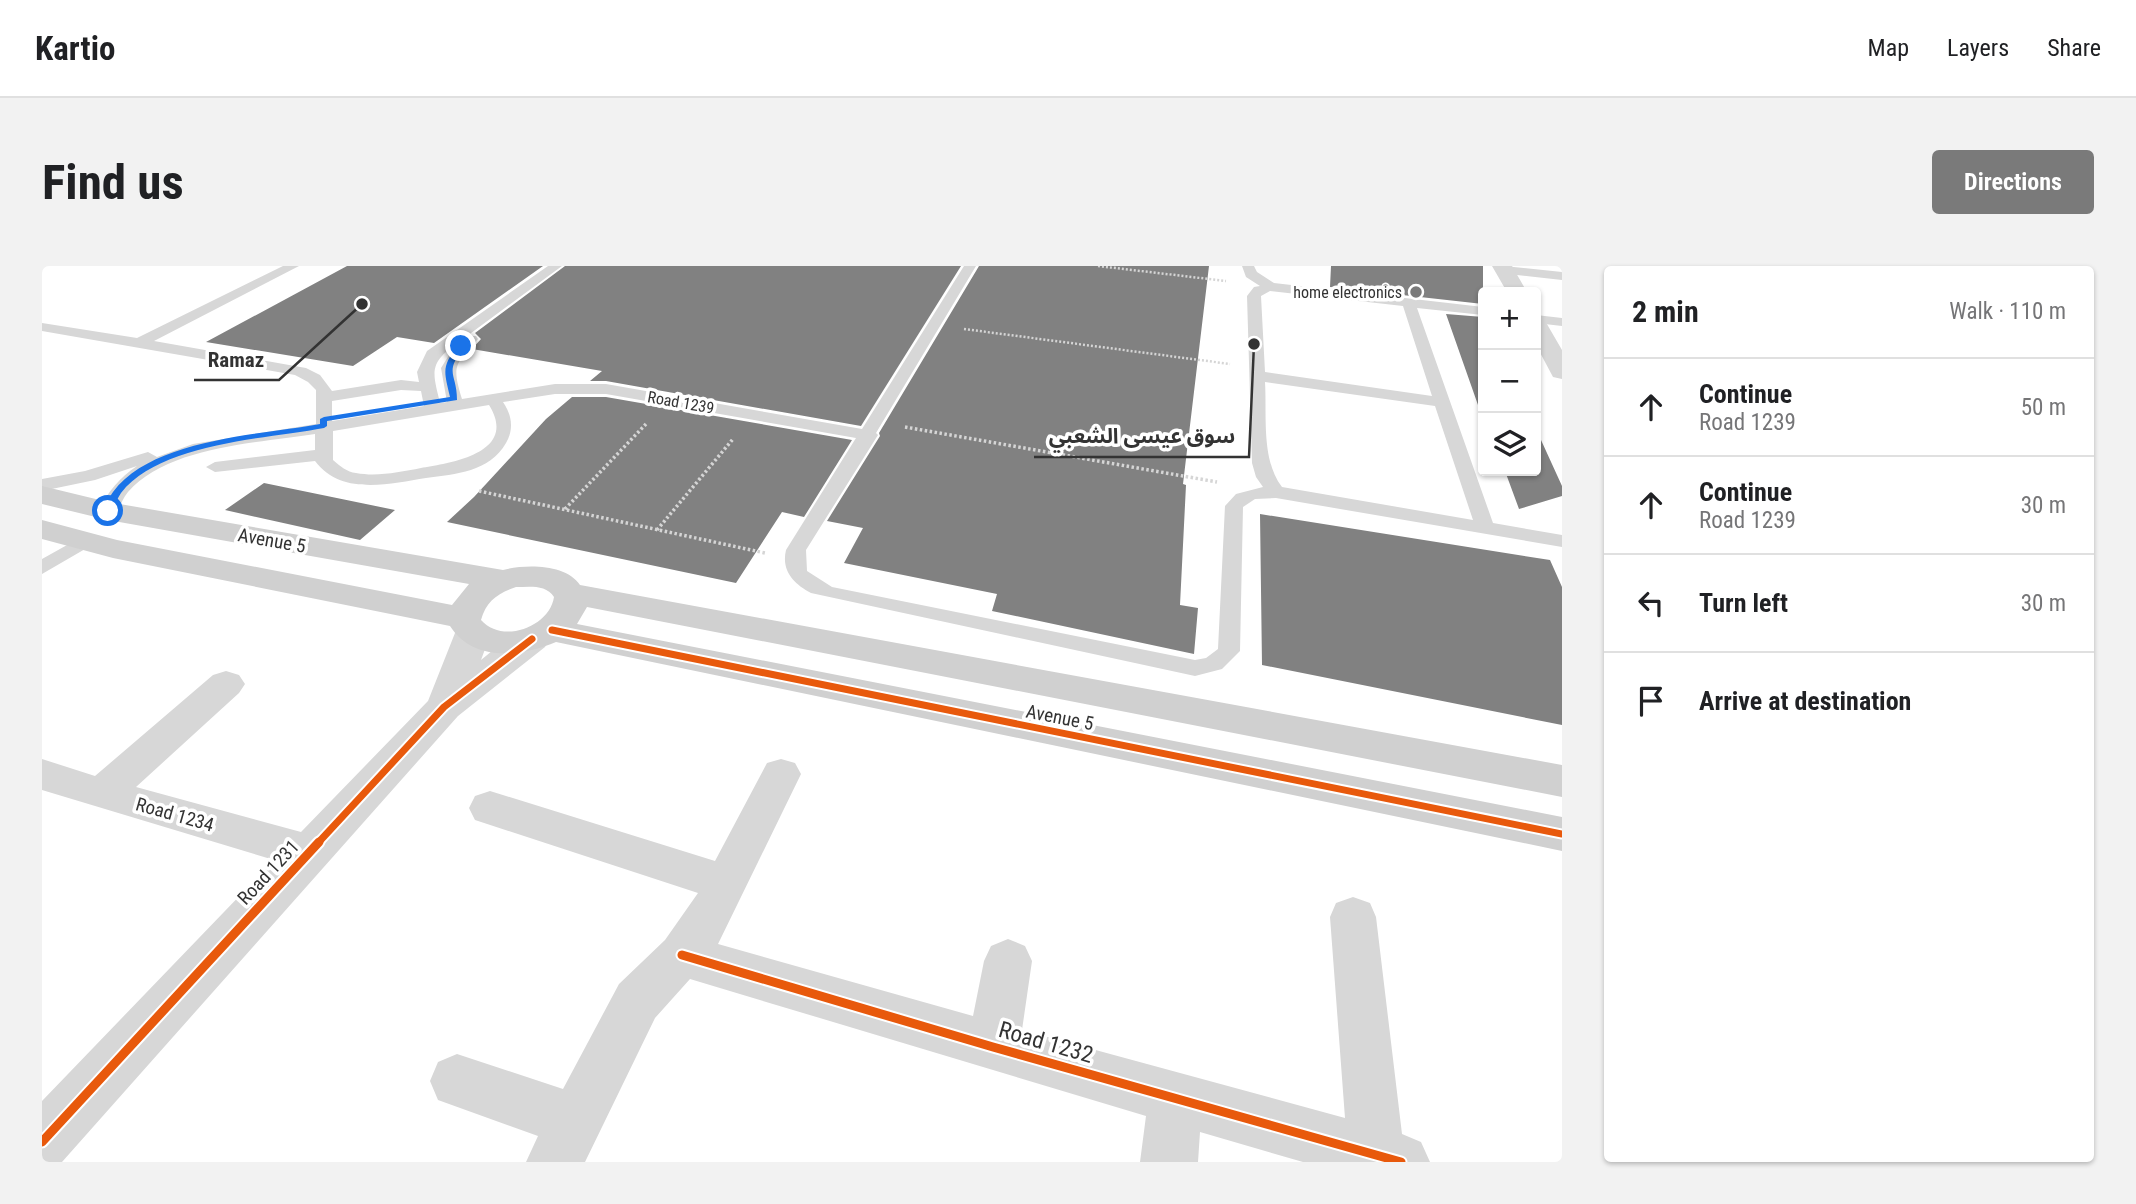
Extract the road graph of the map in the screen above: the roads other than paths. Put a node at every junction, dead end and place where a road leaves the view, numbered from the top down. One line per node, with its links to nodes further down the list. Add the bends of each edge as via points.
1 (293, 266): 15 (lane)
2 (572, 266): 5 (lane)
3 (970, 266): 24 (lane)
4 (1248, 266): 8 (lane, via 1251,274)
5 (554, 271): 19 (lane, via 432,354 425,372); 21 (lane, via 455,352 447,371)
6 (1508, 276): 7 (lane)
7 (1562, 279)
8 (1270, 287): 9 (lane); 16 (lane, via 1254,296)
9 (1408, 302): 10 (lane); 22 (lane)
10 (1478, 310)
11 (1541, 321): 12 (lane)
12 (1562, 322)
13 (42, 327): 15 (lane)
14 (1541, 331): 17 (street)
15 (139, 343): 18 (lane, via 307,374 321,384)
16 (1259, 372): 22 (lane); 29 (lane, via 1261,463)
17 (1562, 372)
18 (324, 397): 19 (lane, via 401,385); 23 (lane)
19 (431, 399): 21 (lane, Road 1239); 23 (lane, Road 1239)
20 (492, 399): 21 (lane, Road 1239); 24 (lane, Road 1239, via 581,387 754,415); 25 (lane, via 504,421 503,434 495,448 468,466 379,480 332,470)
21 (455, 402)
22 (1442, 402): 32 (lane)
23 (324, 423): 25 (lane); 26 (lane, Road 1239)
24 (873, 428): 29 (lane, via 796,550 793,559 801,578 826,592 1195,668 1210,666 1229,652 1234,506 1248,494)
25 (322, 456): 27 (lane)
26 (153, 459): 28 (lane, Road 1239); 31 (lane, Road 1239, via 126,483)
27 (215, 467)
28 (42, 485)
29 (1276, 492): 32 (lane)
30 (42, 495): 31 (street, Avenue 5)
31 (108, 511): 37 (street, Avenue 5)
32 (1485, 528): 35 (lane)
33 (42, 529): 34 (street, Avenue 5)
34 (85, 541): 36 (lane); 39 (street, Avenue 5)
35 (1562, 541)
36 (42, 568)
37 (502, 580): 38 (street, via 550,579); 39 (street, via 467,604)
38 (571, 594): 40 (street, via 570,612); 45 (street, Avenue 5)
39 (469, 625): 40 (street, via 496,642); 42 (street, Road 1231)
40 (542, 634): 42 (street, Road 1231); 48 (street, Avenue 5)
41 (226, 684): 46 (street)
42 (444, 707): 49 (street, Road 1231)
43 (42, 774): 46 (street, Road 1234)
44 (781, 774): 50 (street)
45 (1562, 781)
46 (102, 794): 49 (street, Road 1234)
47 (490, 808): 50 (street)
48 (1562, 834)
49 (308, 852): 58 (street, Road 1231)
50 (726, 883): 52 (street, via 707,921)
51 (1353, 917): 59 (street, Road 1232)
52 (682, 955): 54 (street, Road 1232); 57 (street, via 637,1001)
53 (1008, 961): 54 (street)
54 (993, 1047): 56 (street, Road 1232)
55 (457, 1082): 57 (street)
56 (1175, 1097): 59 (street, Road 1232); 60 (street)
57 (565, 1141)
58 (42, 1142)
59 (1389, 1158)
60 (1169, 1162)

